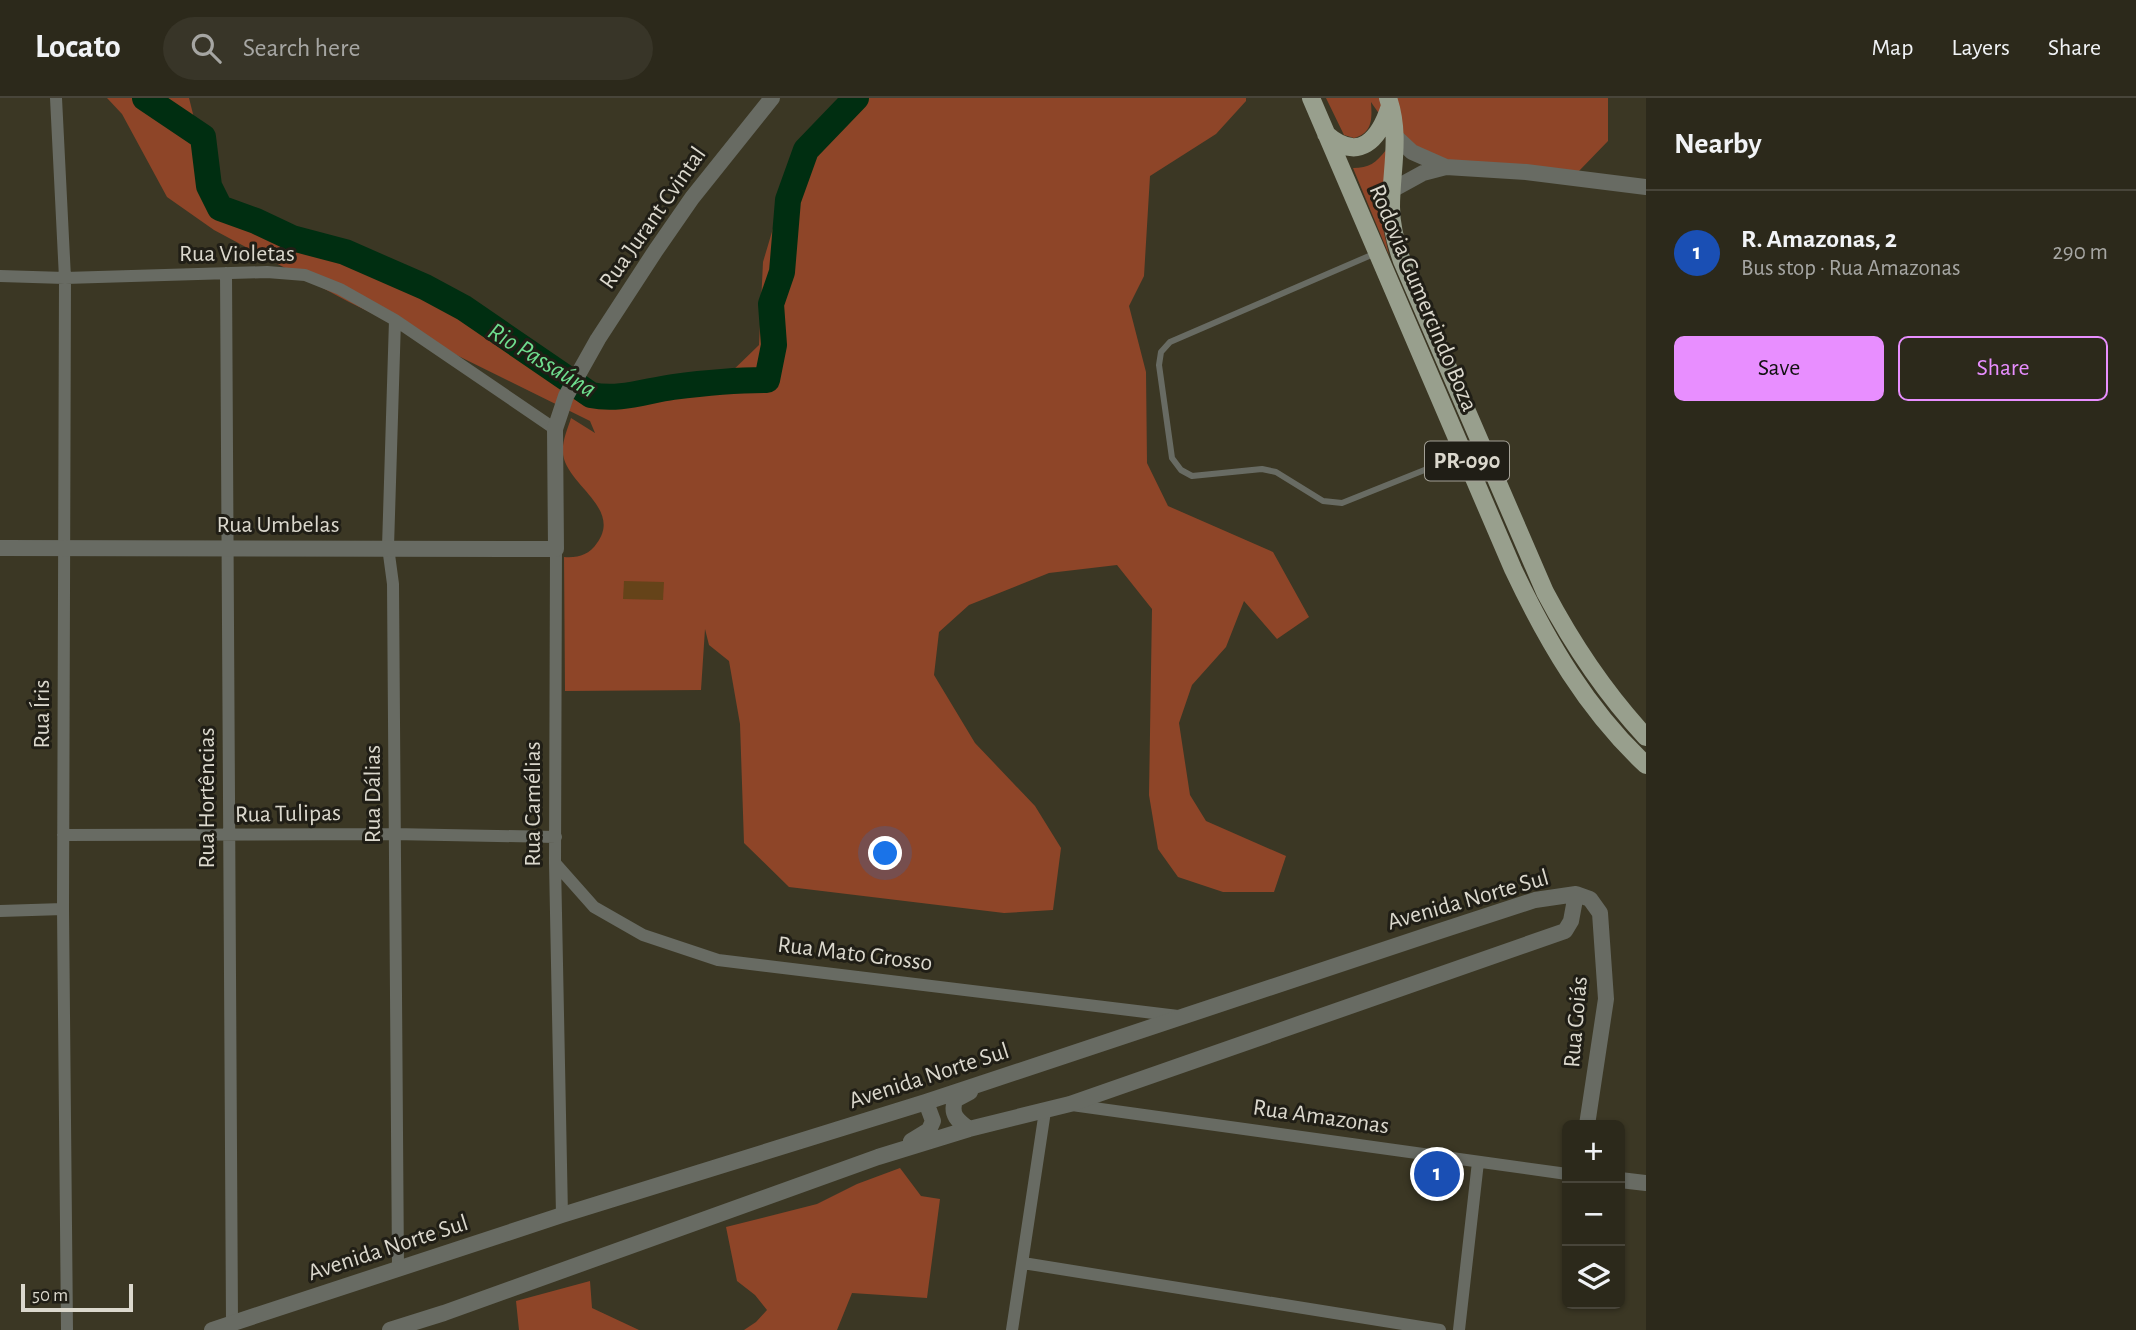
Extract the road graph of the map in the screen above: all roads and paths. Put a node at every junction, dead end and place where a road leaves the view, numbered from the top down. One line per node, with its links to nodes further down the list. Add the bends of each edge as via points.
1 (56, 98): 13 (street, Rua Íris)
2 (772, 98): 15 (street, Rua Jurant Cvintal, via 692,198 625,295)
3 (1311, 98): 5 (main road, Rodovia Gumercindo Boza / PR-090)
4 (1389, 101): 5 (main road, via 1383,126 1364,145 1351,149); 6 (main road, Rodovia Gumercindo Boza / PR-090)
5 (1326, 134): 10 (main road, Rodovia Gumercindo Boza / PR-090)
6 (1396, 137): 7 (street, via 1412,152); 9 (main road, Rodovia Gumercindo Boza / PR-090)
7 (1446, 167): 8 (street); 9 (street)
8 (1646, 187)
9 (1392, 190): 23 (main road, Rodovia Gumercindo Boza / PR-090, via 1392,226 1402,261 1534,569 1581,655)
10 (1377, 253): 17 (main road, Rodovia Gumercindo Boza / PR-090); 17 (lane, via 1170,342 1158,365 1172,458 1192,476 1262,469 1276,472 1323,501 1342,503)
11 (226, 273): 13 (street, Rua Violetas); 14 (street, Rua Violetas, via 305,275); 21 (street, Rua Hortências)
12 (0, 276): 13 (street, Rua Violetas)
13 (65, 278): 20 (street, Rua Íris)
14 (395, 320): 16 (street, Rua Violetas); 18 (street, Rua Dálias)
15 (566, 396): 16 (street, Rua Camélias)
16 (555, 429): 22 (street, Rua Camélias)
17 (1464, 454): 24 (main road, Rodovia Gumercindo Boza / PR-090, via 1552,646 1594,708)
18 (388, 547): 21 (street, Rua Umbelas); 22 (street, Rua Umbelas); 25 (street, Rua Dálias, via 393,584)
19 (0, 548): 20 (street, Rua Umbelas)
20 (63, 548): 21 (street, Rua Umbelas); 26 (street, Rua Íris)
21 (227, 549): 27 (street, Rua Hortências)
22 (556, 549): 28 (street, Rua Camélias)
23 (1646, 737)
24 (1646, 765)
25 (393, 834): 27 (street, Rua Tulipas); 28 (street, Rua Tulipas); 47 (street, Rua Dálias)
26 (63, 835): 27 (street, Rua Tulipas); 31 (street, Rua Íris)
27 (228, 836): 48 (street, Rua Hortências)
28 (556, 837): 29 (street, Rua Camélias)
29 (555, 863): 33 (street, Rua Mato Grosso, via 594,908 643,934 718,960); 45 (street, Rua Camélias)
30 (1576, 894): 33 (street, Avenida Norte Sul, via 1535,900); 36 (street, Avenida Norte Sul, via 1565,931); 38 (street, Rua Goiás, via 1590,899 1600,913 1606,999)
31 (63, 909): 32 (street); 49 (street, Rua Íris)
32 (0, 911)
33 (1179, 1016): 34 (street, Avenida Norte Sul)
34 (994, 1079): 35 (street, Avenida Norte Sul); 39 (street, via 955,1100 956,1120)
35 (926, 1102): 40 (street, via 933,1121 929,1130); 45 (street, Avenida Norte Sul)
36 (1070, 1104): 37 (street, Avenida Norte Sul); 41 (street, Rua Amazonas)
37 (1045, 1111): 39 (street, Avenida Norte Sul); 46 (street)
38 (1588, 1120)
39 (969, 1129): 40 (street, Avenida Norte Sul)
40 (878, 1157): 51 (street, Avenida Norte Sul)
41 (1478, 1162): 42 (street, Rua Amazonas); 54 (street)
42 (1562, 1173)
43 (1625, 1181): 44 (street)
44 (1646, 1183)
45 (562, 1215): 47 (street, Avenida Norte Sul)
46 (1023, 1263): 52 (street); 53 (street)
47 (398, 1268): 48 (street, Avenida Norte Sul)
48 (231, 1325): 50 (street, Avenida Norte Sul)
49 (67, 1330)
50 (212, 1330)
51 (390, 1330)
52 (1012, 1330)
53 (1440, 1330)
54 (1459, 1330)

